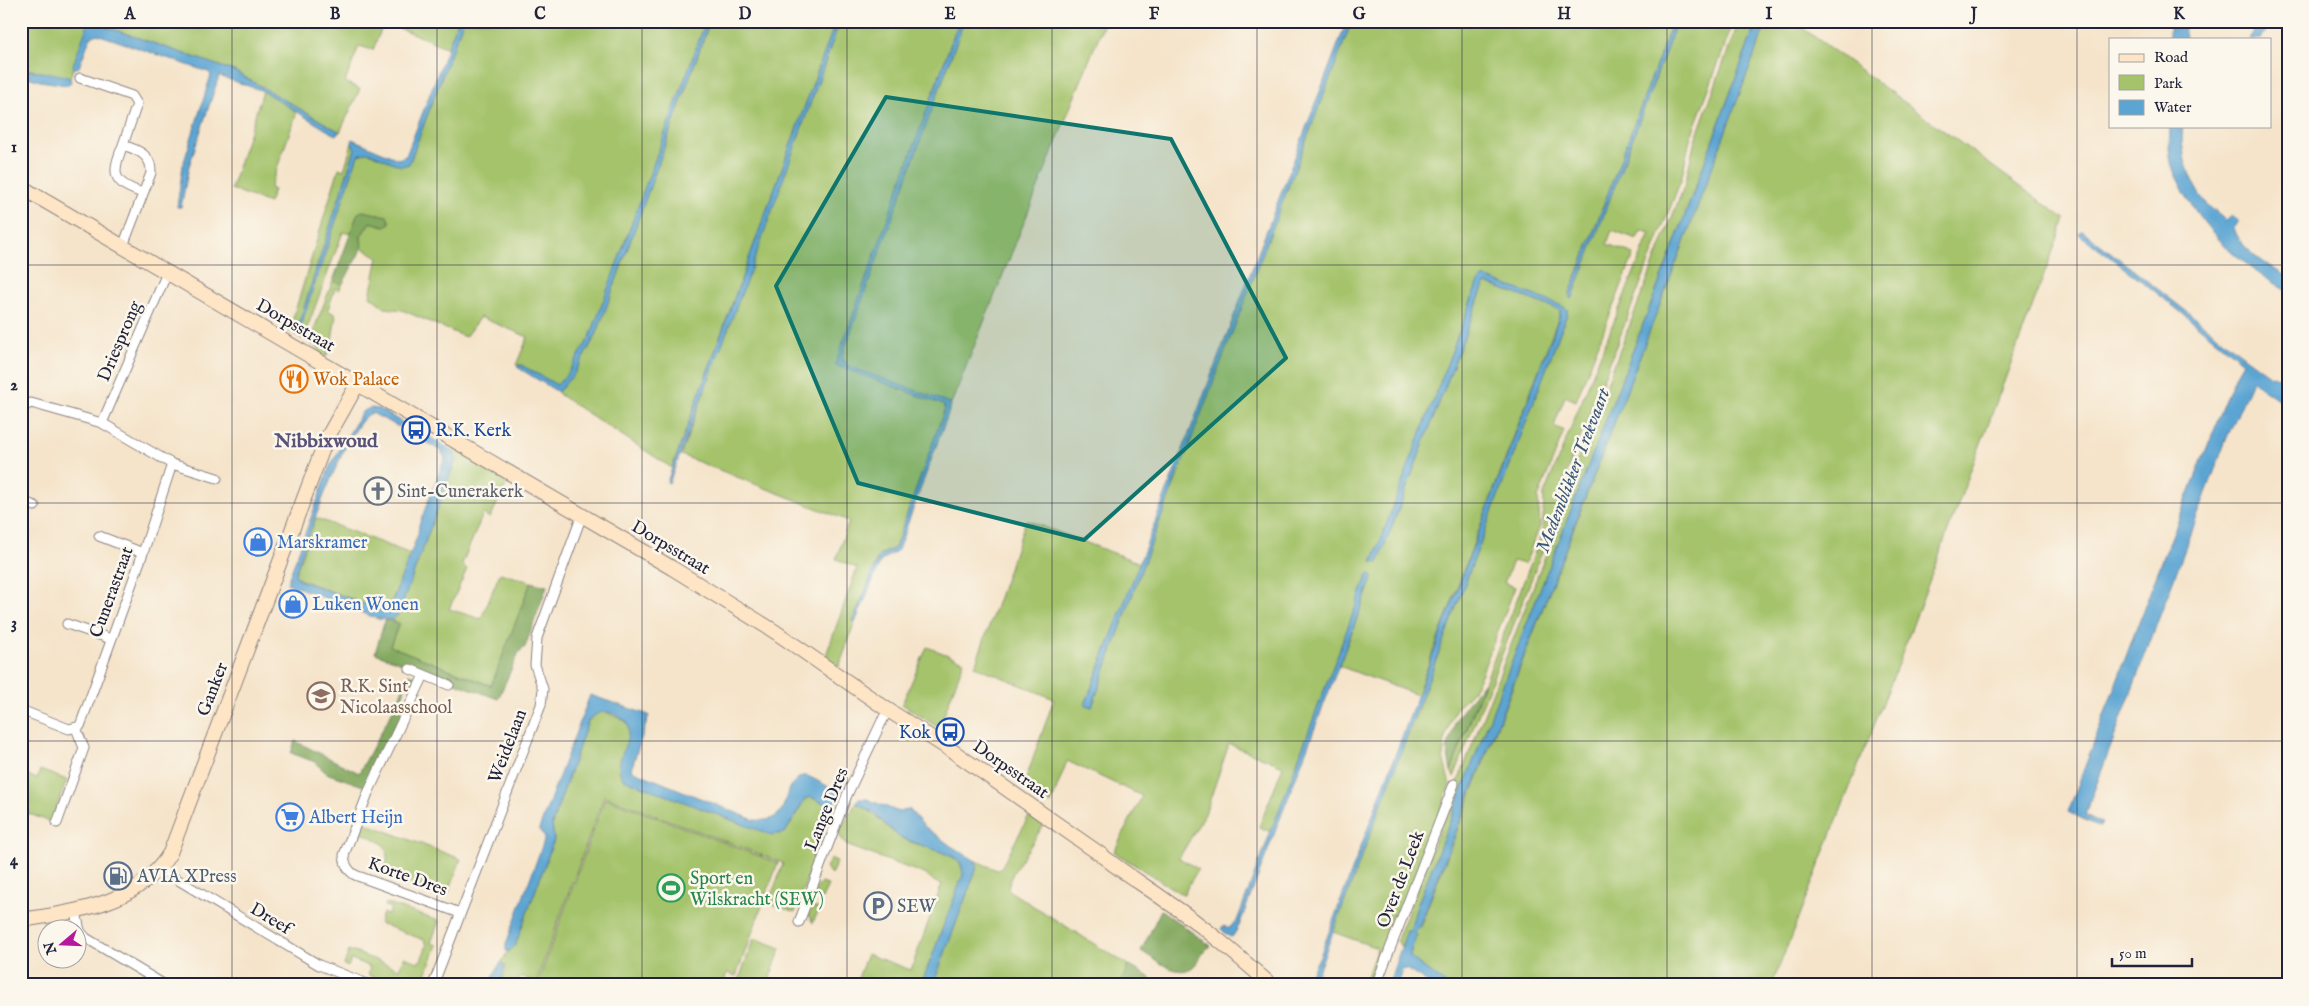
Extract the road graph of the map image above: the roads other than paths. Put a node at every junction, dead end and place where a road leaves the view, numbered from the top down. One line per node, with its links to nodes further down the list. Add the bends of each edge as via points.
1 (80, 78): 2 (street, via 135,99 137,108)
2 (123, 145): 4 (street, via 141,152 150,163 151,172); 4 (street, via 115,165 118,179 126,186)
3 (21, 187): 5 (street, Dorpsstraat)
4 (143, 192): 5 (street)
5 (124, 246): 6 (street, Dorpsstraat)
6 (167, 272): 7 (street, Dorpsstraat); 9 (street, Driesprong)
7 (358, 383): 14 (street, Dorpsstraat); 27 (street, Ganker, via 326,440 170,854)
8 (21, 408): 9 (street, via 31,403)
9 (102, 423): 10 (street)
10 (172, 464): 11 (street); 16 (street, Cunerastraat)
11 (217, 478)
12 (21, 501): 13 (street)
13 (35, 506)
14 (582, 515): 23 (street, Dorpsstraat, via 774,631); 29 (street, Weidelaan, via 536,638 534,666 543,689 540,705)
15 (100, 536): 16 (street)
16 (143, 553): 18 (street, Cunerastraat)
17 (67, 624): 18 (street)
18 (111, 639): 24 (street, Cunerastraat, via 84,719)
19 (410, 670): 20 (street)
20 (424, 675): 21 (street); 29 (street, Korte Dres, via 368,793 344,860 355,875)
21 (448, 685)
22 (21, 710): 24 (street, via 61,727)
23 (888, 710): 31 (street, Lange Dres, via 847,795); 35 (street, Dorpsstraat, via 951,750 1118,870 1170,903)
24 (76, 728): 26 (street, via 84,748)
25 (1454, 784): 36 (street, Over de Leek)
26 (57, 822)
27 (160, 869): 28 (street, Ganker, via 126,893); 33 (street, Dreef, via 318,965)
28 (76, 912): 30 (street, Ganker); 32 (street, via 80,931 86,938)
29 (460, 913): 34 (street, Weidelaan)
30 (21, 920)
31 (799, 922)
32 (165, 985)
33 (370, 985)
34 (433, 985)
35 (1271, 985)
36 (1376, 985)

